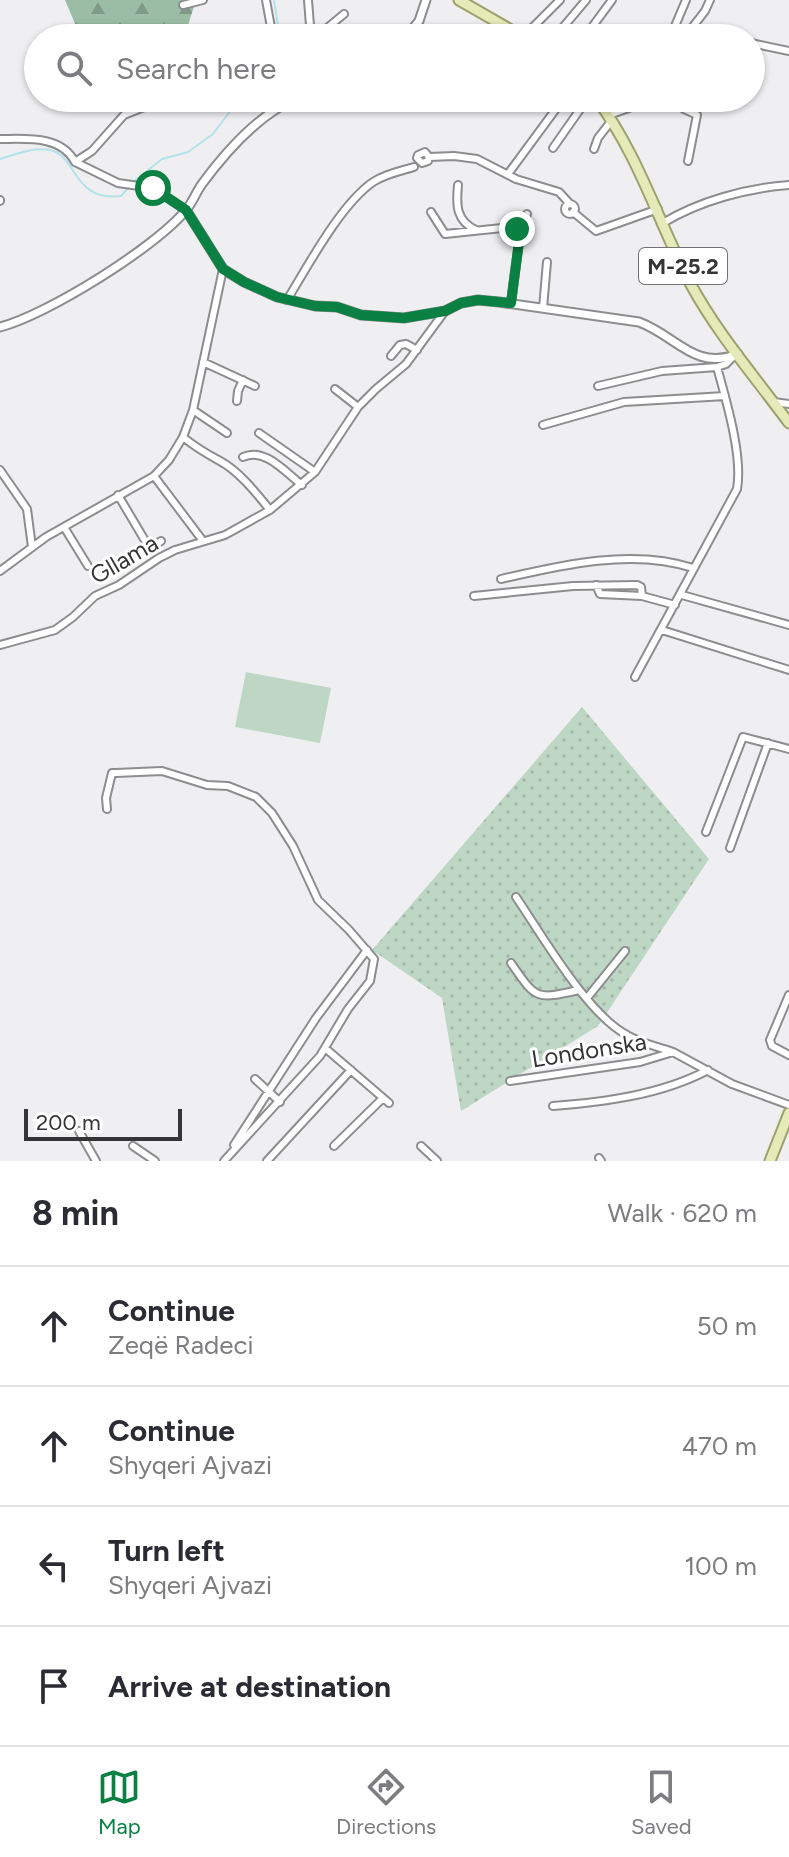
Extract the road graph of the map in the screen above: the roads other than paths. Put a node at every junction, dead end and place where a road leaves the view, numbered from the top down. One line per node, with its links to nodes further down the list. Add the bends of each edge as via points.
1 (203, 0): 11 (street)
2 (266, 0): 13 (street)
3 (308, 0): 14 (street)
4 (426, 0): 16 (street)
5 (459, 0): 17 (main road)
6 (560, 0): 18 (street)
7 (586, 0): 19 (street)
8 (612, 0): 20 (street)
9 (686, 0): 21 (street)
10 (710, 0): 22 (street)
11 (183, 5)
12 (344, 14): 15 (street)
13 (270, 24)
14 (311, 24)
15 (331, 24)
16 (417, 24)
17 (501, 24)
18 (537, 24)
19 (566, 24)
20 (594, 24)
21 (676, 24)
22 (695, 24)
23 (765, 46): 24 (street)
24 (789, 51)
25 (131, 112): 38 (street)
26 (271, 112): 44 (street, via 239,141)
27 (554, 112): 40 (street)
28 (578, 112): 34 (street)
29 (606, 112): 32 (main road, M-25.2)
30 (623, 112): 32 (street)
31 (695, 112): 37 (street)
32 (611, 118): 35 (street); 43 (main road, M-25.2)
33 (0, 139): 38 (street, via 54,142)
34 (553, 148)
35 (594, 149)
36 (429, 157): 40 (street, via 467,157)
37 (688, 161)
38 (75, 162): 44 (street, via 118,183 153,188)
39 (414, 167): 52 (street, via 364,190)
40 (508, 174): 43 (street, via 559,192 596,231)
41 (458, 185): 48 (street, via 458,212)
42 (789, 185): 47 (street, via 729,196)
43 (658, 209): 47 (main road, M-25.2)
44 (186, 210): 51 (street); 56 (street, via 147,244 57,304)
45 (431, 212): 48 (street, via 445,234)
46 (527, 214): 49 (street)
47 (663, 223): 58 (main road, M-25.2, via 691,284)
48 (476, 230): 49 (street, via 517,229)
49 (520, 234): 53 (street)
50 (547, 262): 54 (street)
51 (223, 269): 52 (street); 60 (street)
52 (287, 300): 55 (street, via 404,318)
53 (511, 303): 54 (street); 55 (street, via 478,300)
54 (543, 308): 58 (street, via 639,322 695,357)
55 (445, 311): 57 (street, Gllama)
56 (0, 327)
57 (417, 350): 59 (street, via 400,345); 70 (street, Gllama)
58 (736, 355): 61 (street); 68 (main road, M-25.2)
59 (391, 356)
60 (203, 362): 62 (street); 71 (street)
61 (717, 367): 64 (street, via 662,371); 66 (street)
62 (243, 380): 63 (street); 67 (street)
63 (255, 386)
64 (598, 386)
65 (335, 389): 70 (street)
66 (725, 396): 73 (street, via 624,402); 89 (street, via 739,482)
67 (237, 401)
68 (774, 402): 69 (street); 72 (main road, M-25.2)
69 (789, 404)
70 (358, 407): 79 (street, Gllama)
71 (193, 410): 74 (street); 76 (street)
72 (789, 423)
73 (543, 425)
74 (227, 433)
75 (259, 433): 79 (street)
76 (183, 437): 80 (street); 83 (street, via 221,462)
77 (243, 457): 81 (street, via 263,455)
78 (0, 470): 87 (street, via 27,509)
79 (315, 472): 81 (street, Gllama)
80 (154, 476): 82 (street); 86 (street)
81 (302, 485): 83 (street, Gllama)
82 (118, 495): 84 (street); 85 (street, via 147,544)
83 (270, 510): 86 (street, Gllama)
84 (64, 527): 87 (street); 88 (street)
85 (161, 541)
86 (203, 541): 97 (street, Gllama, via 159,558 95,596 55,630)
87 (32, 547): 90 (street)
88 (88, 566)
89 (693, 568): 91 (street, via 658,560 614,560); 92 (street)
90 (0, 571)
91 (501, 579)
92 (682, 595): 94 (street); 95 (street)
93 (474, 596): 94 (street, via 637,585 642,596)
94 (675, 605): 96 (street)
95 (789, 625)
96 (662, 630): 98 (street); 99 (street)
97 (0, 645)
98 (789, 670)
99 (635, 677)
100 (768, 743): 101 (street); 103 (street, via 743,737); 104 (street)
101 (789, 749)
102 (107, 809): 106 (street, via 112,773 162,771 256,797 293,846 318,900)
103 (706, 832)
104 (730, 848)
105 (516, 897): 109 (street, Londonska)
106 (367, 950): 112 (street, via 374,959 370,981); 119 (street)
107 (625, 951): 111 (street)
108 (511, 963): 109 (street, via 538,996)
109 (579, 990): 111 (street, Londonska)
110 (789, 995): 114 (street, via 770,1040)
111 (587, 998): 113 (street, Londonska, via 627,1035)
112 (325, 1048): 115 (street); 120 (street)
113 (673, 1052): 116 (street, Londonska); 118 (street, Londonska, via 640,1062)
114 (789, 1055)
115 (351, 1070): 126 (street, via 386,1100); 131 (street)
116 (708, 1070): 121 (street, Londonska); 122 (street, via 675,1085)
117 (255, 1079): 119 (street)
118 (510, 1081)
119 (269, 1090): 120 (street); 128 (street)
120 (280, 1102): 128 (street)
121 (789, 1105)
122 (553, 1106)
123 (789, 1113): 133 (main road)
124 (79, 1131): 129 (street)
125 (133, 1146): 130 (street)
126 (334, 1146)
127 (421, 1146): 132 (street)
128 (226, 1159)
129 (96, 1161)
130 (155, 1161)
131 (267, 1161)
132 (437, 1161)
133 (770, 1161)

